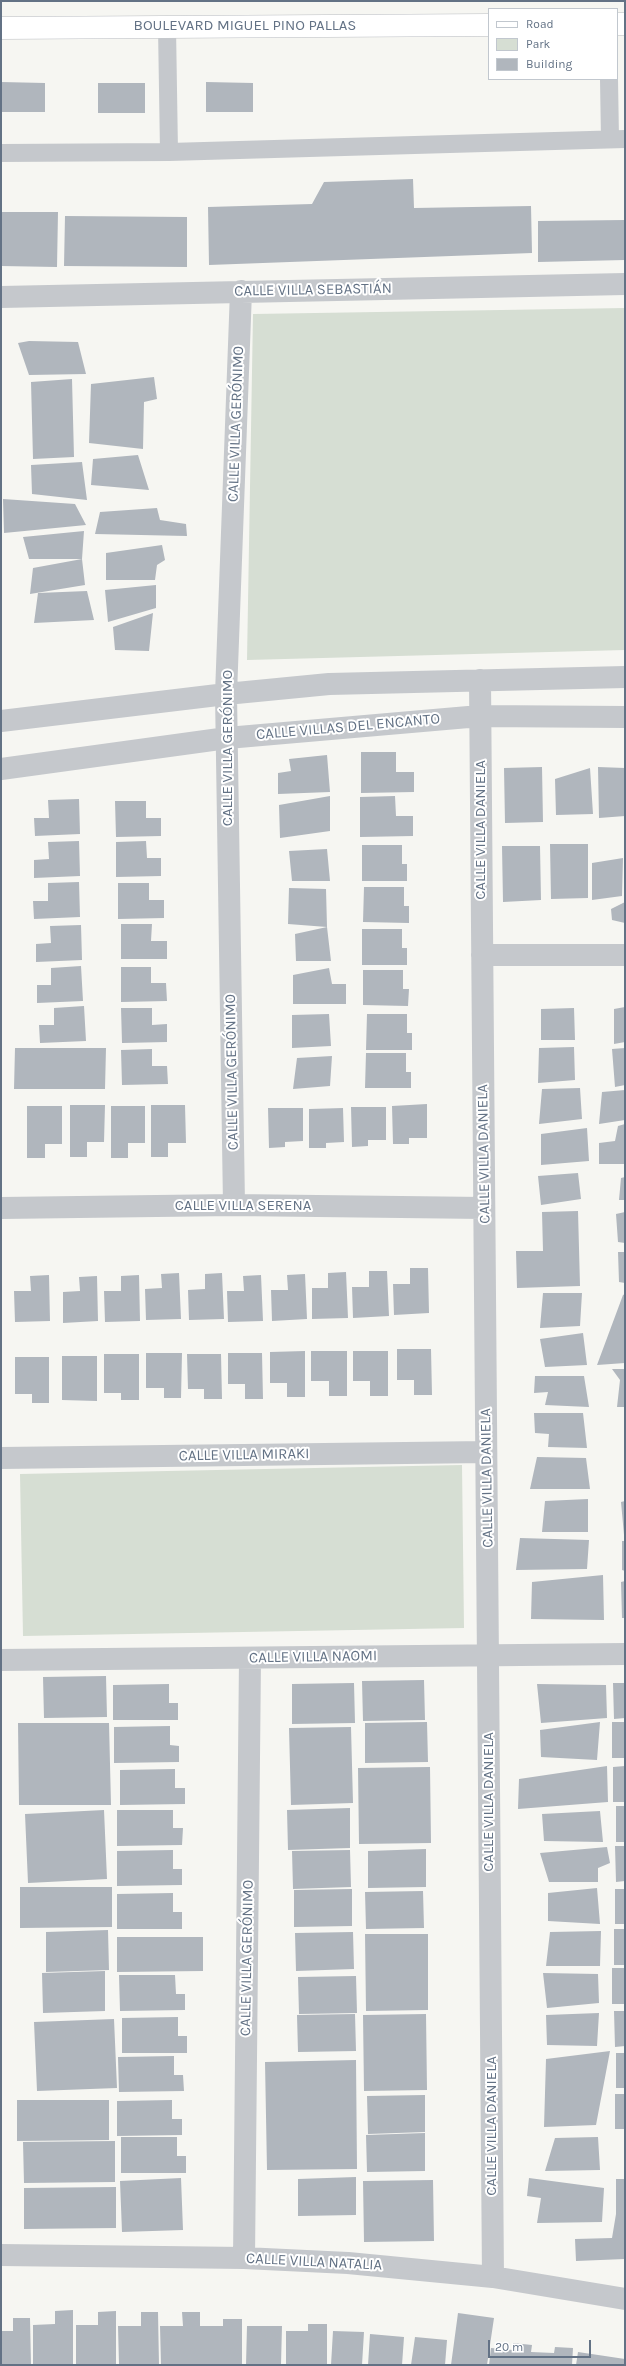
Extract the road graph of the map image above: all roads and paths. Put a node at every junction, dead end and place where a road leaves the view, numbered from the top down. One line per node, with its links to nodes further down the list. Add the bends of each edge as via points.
1 (488, 25): 2 (main road, BOULEVARD MIGUEL PINO PALLAS)
2 (167, 26): 3 (main road, BOULEVARD MIGUEL PINO PALLAS); 6 (lane)
3 (1, 28)
4 (609, 80): 5 (lane)
5 (618, 139): 6 (lane)
6 (169, 152): 7 (lane)
7 (1, 153)
8 (625, 284): 9 (street, CALLE VILLA SEBASTIÁN)
9 (241, 291): 10 (street, CALLE VILLA SEBASTIÁN); 13 (street, CALLE VILLA GERÓNIMO)
10 (1, 297)
11 (625, 677): 12 (street)
12 (480, 680): 13 (street, via 328,684); 14 (street, CALLE VILLA DANIELA)
13 (226, 694): 16 (street); 17 (street, CALLE VILLA GERÓNIMO)
14 (480, 716): 15 (street, CALLE VILLAS DEL ENCANTO); 17 (street, CALLE VILLAS DEL ENCANTO); 20 (street, CALLE VILLA DANIELA)
15 (625, 717)
16 (1, 721)
17 (227, 738): 18 (street, CALLE VILLAS DEL ENCANTO); 21 (street, CALLE VILLA GERÓNIMO)
18 (1, 769)
19 (625, 955): 20 (street)
20 (482, 956): 23 (street, CALLE VILLA DANIELA)
21 (234, 1205): 22 (street, CALLE VILLA SERENA); 23 (street, CALLE VILLA SERENA)
22 (1, 1208)
23 (484, 1208): 24 (street, CALLE VILLA DANIELA)
24 (486, 1452): 25 (street, CALLE VILLA MIRAKI); 27 (street, CALLE VILLA DANIELA)
25 (1, 1458)
26 (625, 1654): 27 (street, CALLE VILLA NAOMI)
27 (488, 1655): 28 (street, CALLE VILLA NAOMI); 32 (street, CALLE VILLA DANIELA)
28 (250, 1658): 29 (street, CALLE VILLA NAOMI); 31 (street, CALLE VILLA GERÓNIMO)
29 (1, 1660)
30 (1, 2255): 31 (street, CALLE VILLA NATALIA)
31 (244, 2258): 32 (street, CALLE VILLA NATALIA, via 348,2263)
32 (493, 2277): 33 (street, CALLE VILLA NATALIA)
33 (625, 2299)

